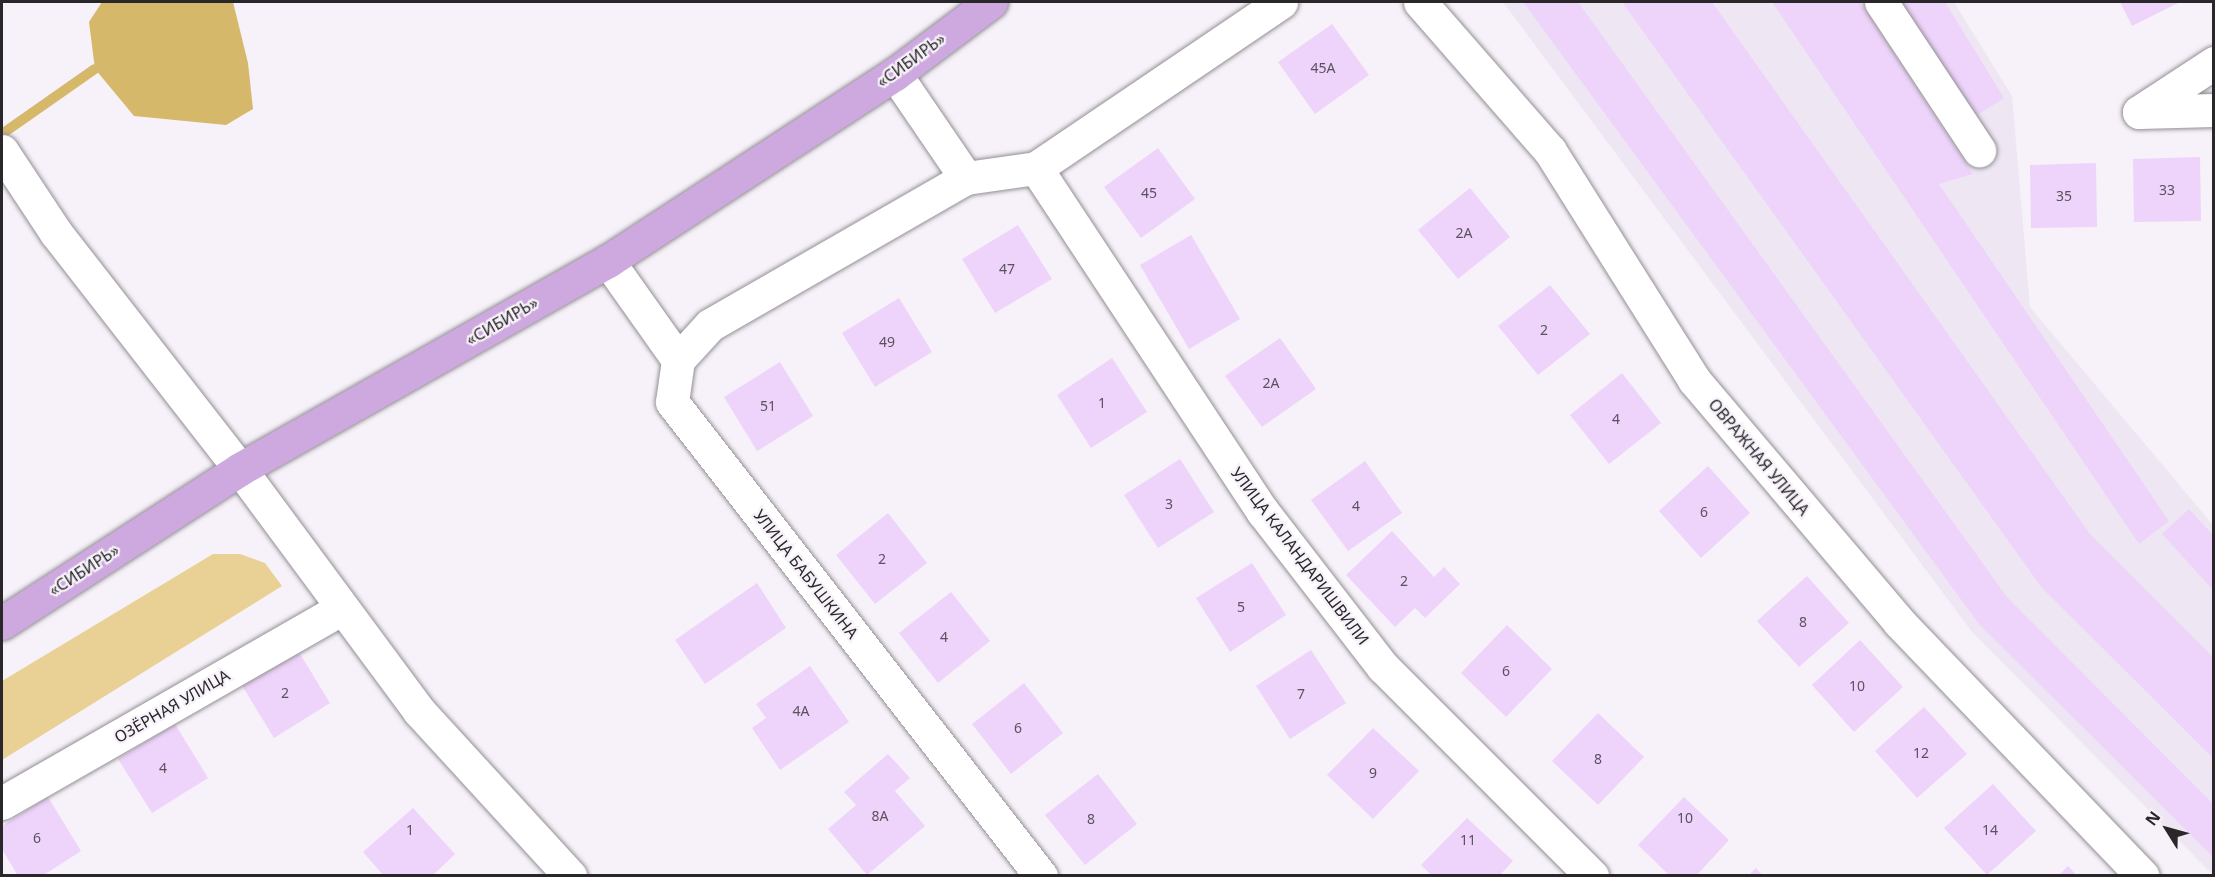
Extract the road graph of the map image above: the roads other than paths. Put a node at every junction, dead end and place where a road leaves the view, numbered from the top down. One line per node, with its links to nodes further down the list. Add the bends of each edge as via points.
1 (991, 2): 6 (main road, «СИБИРЬ»)
2 (1281, 2): 10 (street)
3 (1420, 2): 21 (street, ОВРАЖНАЯ УЛИЦА, via 1550,151 1694,380 1899,622)
4 (1881, 2): 8 (street)
5 (2214, 63): 7 (street, via 2139,112)
6 (894, 74): 11 (street); 12 (main road, «СИБИРЬ»)
7 (2214, 110)
8 (1979, 150)
9 (4, 155): 14 (street, via 56,232)
10 (1036, 168): 11 (street); 20 (street, УЛИЦА КАЛАНДАРИШВИЛИ, via 1263,513 1383,667)
11 (966, 178): 13 (street, via 710,325)
12 (608, 261): 13 (street); 14 (main road, «СИБИРЬ»)
13 (678, 360): 19 (street, УЛИЦА БАБУШКИНА, via 672,402)
14 (240, 469): 15 (street); 16 (main road, «СИБИРЬ»)
15 (341, 609): 17 (street, ОЗЁРНАЯ УЛИЦА); 18 (street, via 419,711)
16 (2, 623)
17 (2, 803)
18 (570, 876)
19 (1041, 876)
20 (1592, 876)
21 (2144, 876)

